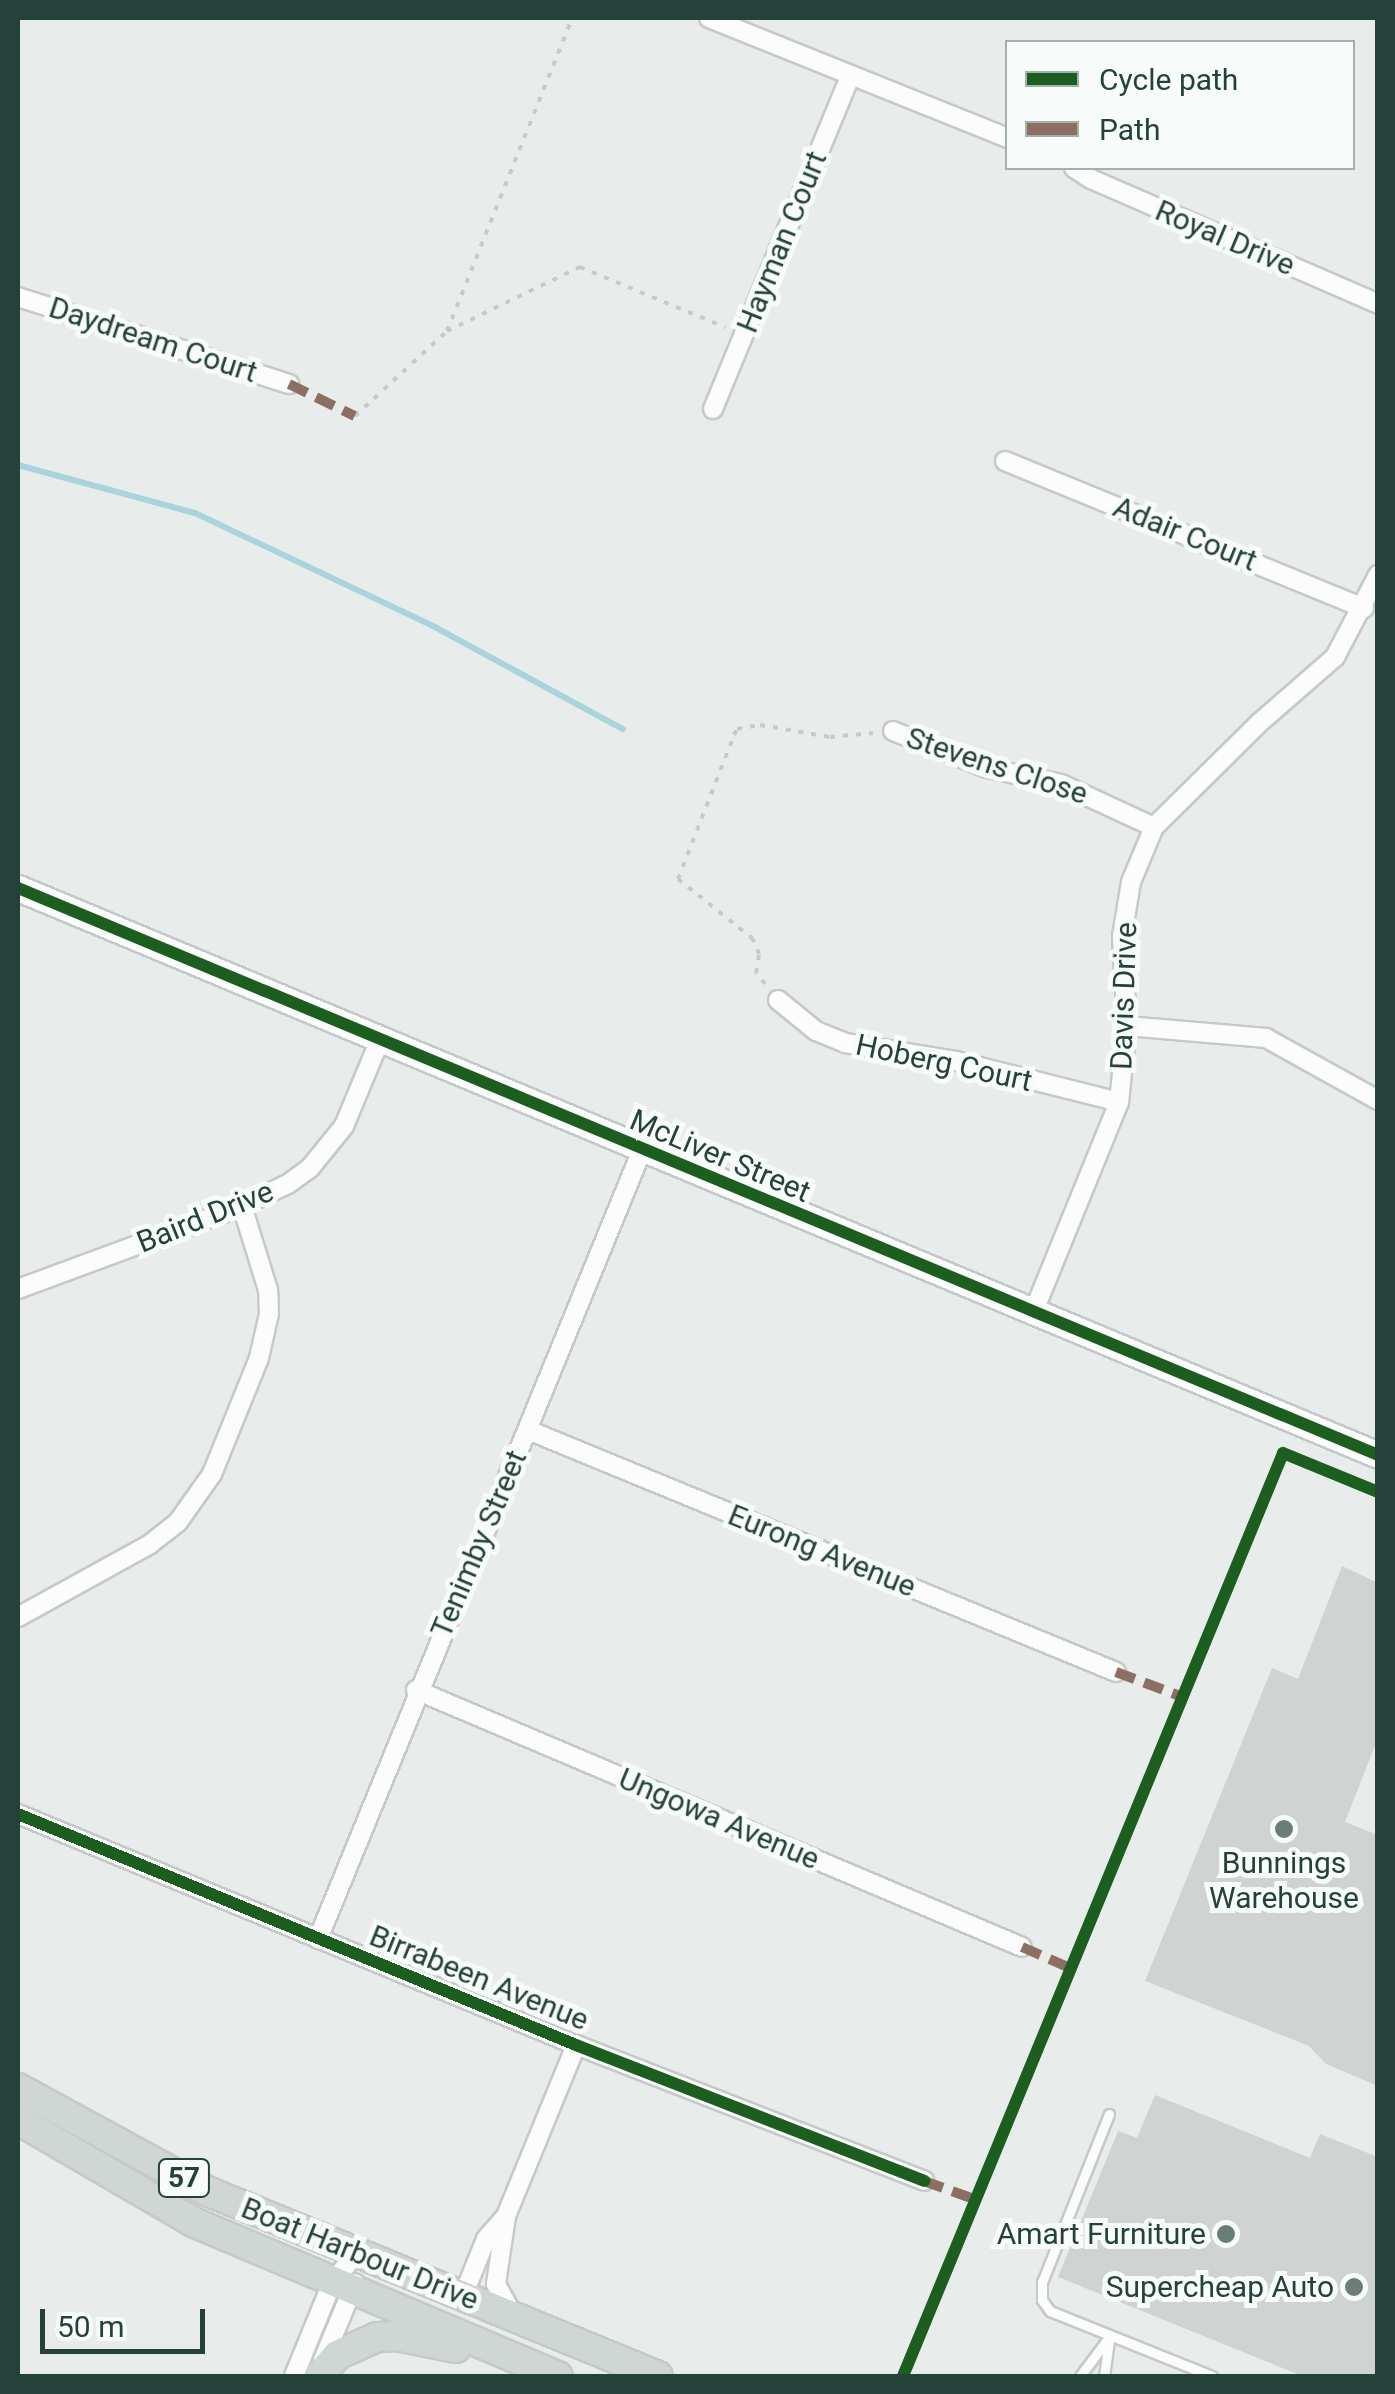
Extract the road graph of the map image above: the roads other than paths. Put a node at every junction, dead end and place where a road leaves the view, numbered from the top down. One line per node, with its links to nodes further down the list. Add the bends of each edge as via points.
1 (709, 18): 2 (street)
2 (850, 76): 3 (street); 8 (street, Hayman Court)
3 (1005, 137)
4 (1077, 170): 6 (street, Royal Drive)
5 (18, 297): 7 (street, Daydream Court)
6 (1378, 304)
7 (289, 384)
8 (713, 409)
9 (1006, 461): 11 (street, Adair Court)
10 (1378, 575): 11 (street, Davis Drive)
11 (1364, 608): 13 (street, Davis Drive, via 1335,657)
12 (893, 731): 13 (street, Stevens Close, via 987,768 1061,784)
13 (1154, 827): 16 (street, Davis Drive, via 1132,882 1122,936)
14 (18, 891): 17 (street, McLiver Street)
15 (778, 1000): 19 (street, Hoberg Court, via 816,1031 845,1043 956,1061)
16 (1127, 1026): 18 (street, via 1266,1038); 19 (street, Davis Drive)
17 (379, 1042): 20 (street, McLiver Street); 21 (street, Baird Drive, via 328,1150 288,1184)
18 (1378, 1100)
19 (1119, 1102): 23 (street, Davis Drive)
20 (642, 1150): 23 (street, McLiver Street); 24 (street, Tenimby Street)
21 (242, 1206): 22 (street, Baird Drive); 26 (street, via 269,1314 259,1358 212,1474 178,1522 150,1544)
22 (18, 1289)
23 (1033, 1314): 25 (street, McLiver Street)
24 (528, 1430): 27 (street, Eurong Avenue); 28 (street, Tenimby Street)
25 (1378, 1454)
26 (18, 1617)
27 (1116, 1672)
28 (416, 1690): 30 (street, Tenimby Street); 31 (street, Ungowa Avenue)
29 (18, 1814): 30 (street, Birrabeen Avenue)
30 (318, 1939): 32 (street, Birrabeen Avenue)
31 (1022, 1947)
32 (576, 2045): 36 (street, Birrabeen Avenue); 37 (street)
33 (18, 2088): 38 (main road, Boat Harbour Drive / 57, via 206,2191)
34 (1109, 2114): 42 (lane, via 1040,2291 1050,2311)
35 (18, 2120): 39 (main road, Boat Harbour Drive / 57, via 192,2222)
36 (924, 2181)
37 (506, 2216): 40 (street, via 486,2239); 41 (street, via 496,2284)
38 (357, 2252): 39 (street); 40 (main road, Boat Harbour Drive / 57)
39 (343, 2287): 43 (main road, Boat Harbour Drive / 57); 45 (street); 46 (street)
40 (462, 2296): 41 (main road, Boat Harbour Drive / 57); 48 (main road, via 479,2326)
41 (516, 2318): 49 (main road, Boat Harbour Drive / 57)
42 (1110, 2336): 44 (lane); 50 (lane); 51 (lane)
43 (517, 2360): 46 (main road, via 377,2337 337,2355); 47 (main road, Boat Harbour Drive / 57)
44 (1106, 2374)
45 (294, 2376)
46 (318, 2376)
47 (558, 2376)
48 (580, 2376)
49 (657, 2376)
50 (1080, 2376)
51 (1212, 2376)

